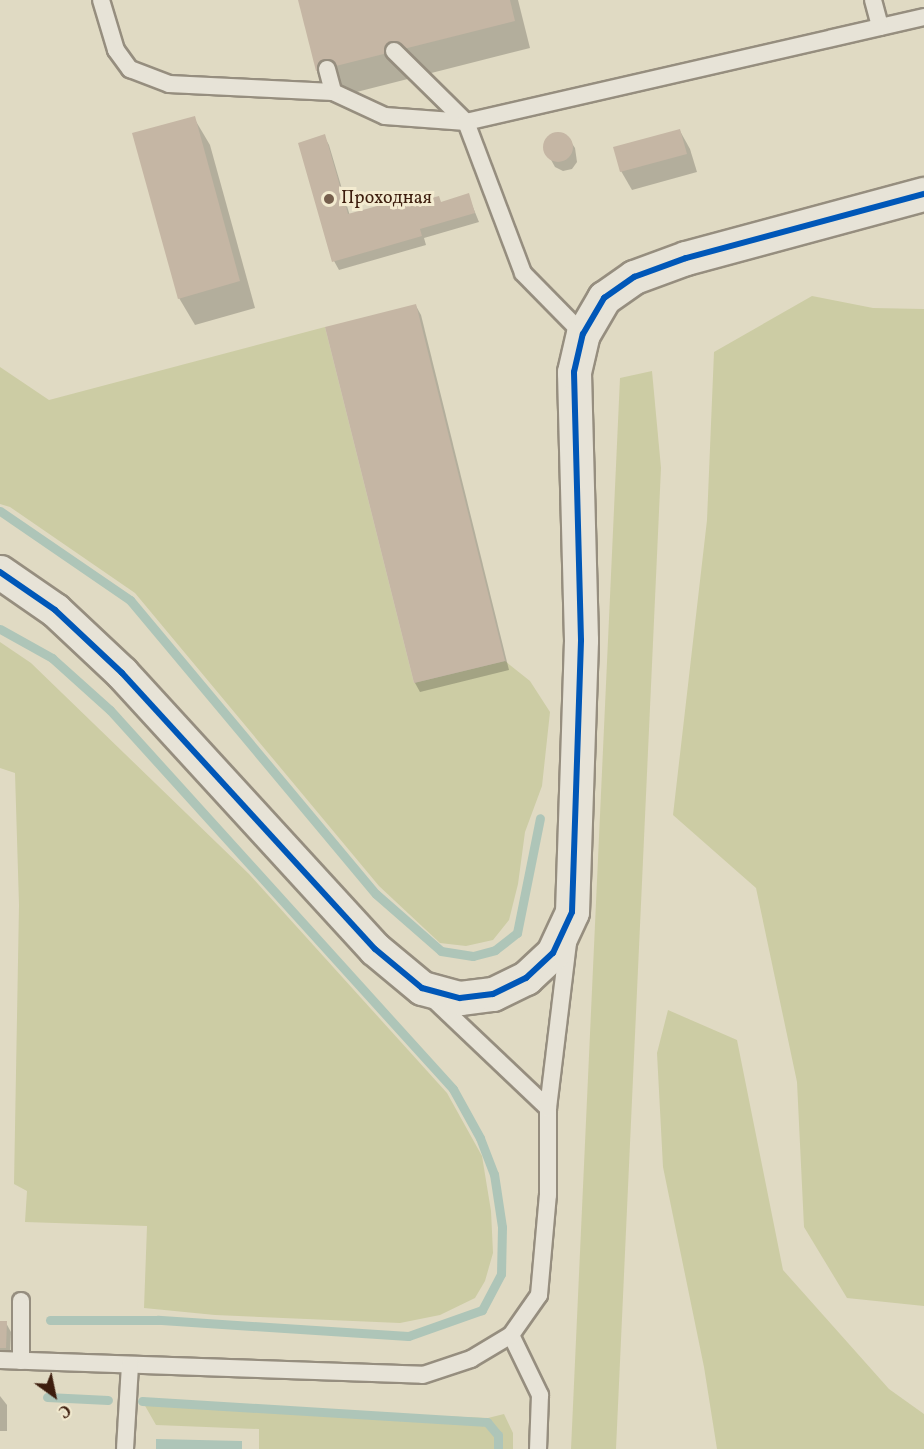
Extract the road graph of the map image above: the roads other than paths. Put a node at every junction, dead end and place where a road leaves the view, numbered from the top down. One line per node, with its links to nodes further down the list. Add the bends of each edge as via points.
1 (101, 0): 7 (lane, via 116,50 130,69 169,84)
2 (873, 0): 4 (lane)
3 (924, 17): 4 (lane)
4 (879, 27): 8 (lane)
5 (393, 51): 8 (lane)
6 (327, 69): 7 (lane)
7 (333, 92): 8 (lane, via 385,116)
8 (466, 122): 10 (lane, via 523,273)
9 (924, 194): 10 (street, via 686,258 634,277 604,298)
10 (583, 333): 12 (street, via 574,372 581,640)
11 (0, 572): 13 (street, via 54,610 122,673 375,949)
12 (572, 912): 13 (street, via 553,953 526,978 493,994 460,998); 14 (lane)
13 (422, 988): 14 (lane)
14 (548, 1108): 16 (lane, via 548,1194 539,1295)
15 (21, 1301): 18 (lane)
16 (511, 1335): 19 (lane, via 471,1359 423,1375); 21 (lane, via 540,1395)
17 (0, 1360): 18 (lane)
18 (21, 1361): 19 (lane)
19 (130, 1365): 20 (lane)
20 (125, 1449)
21 (538, 1449)

